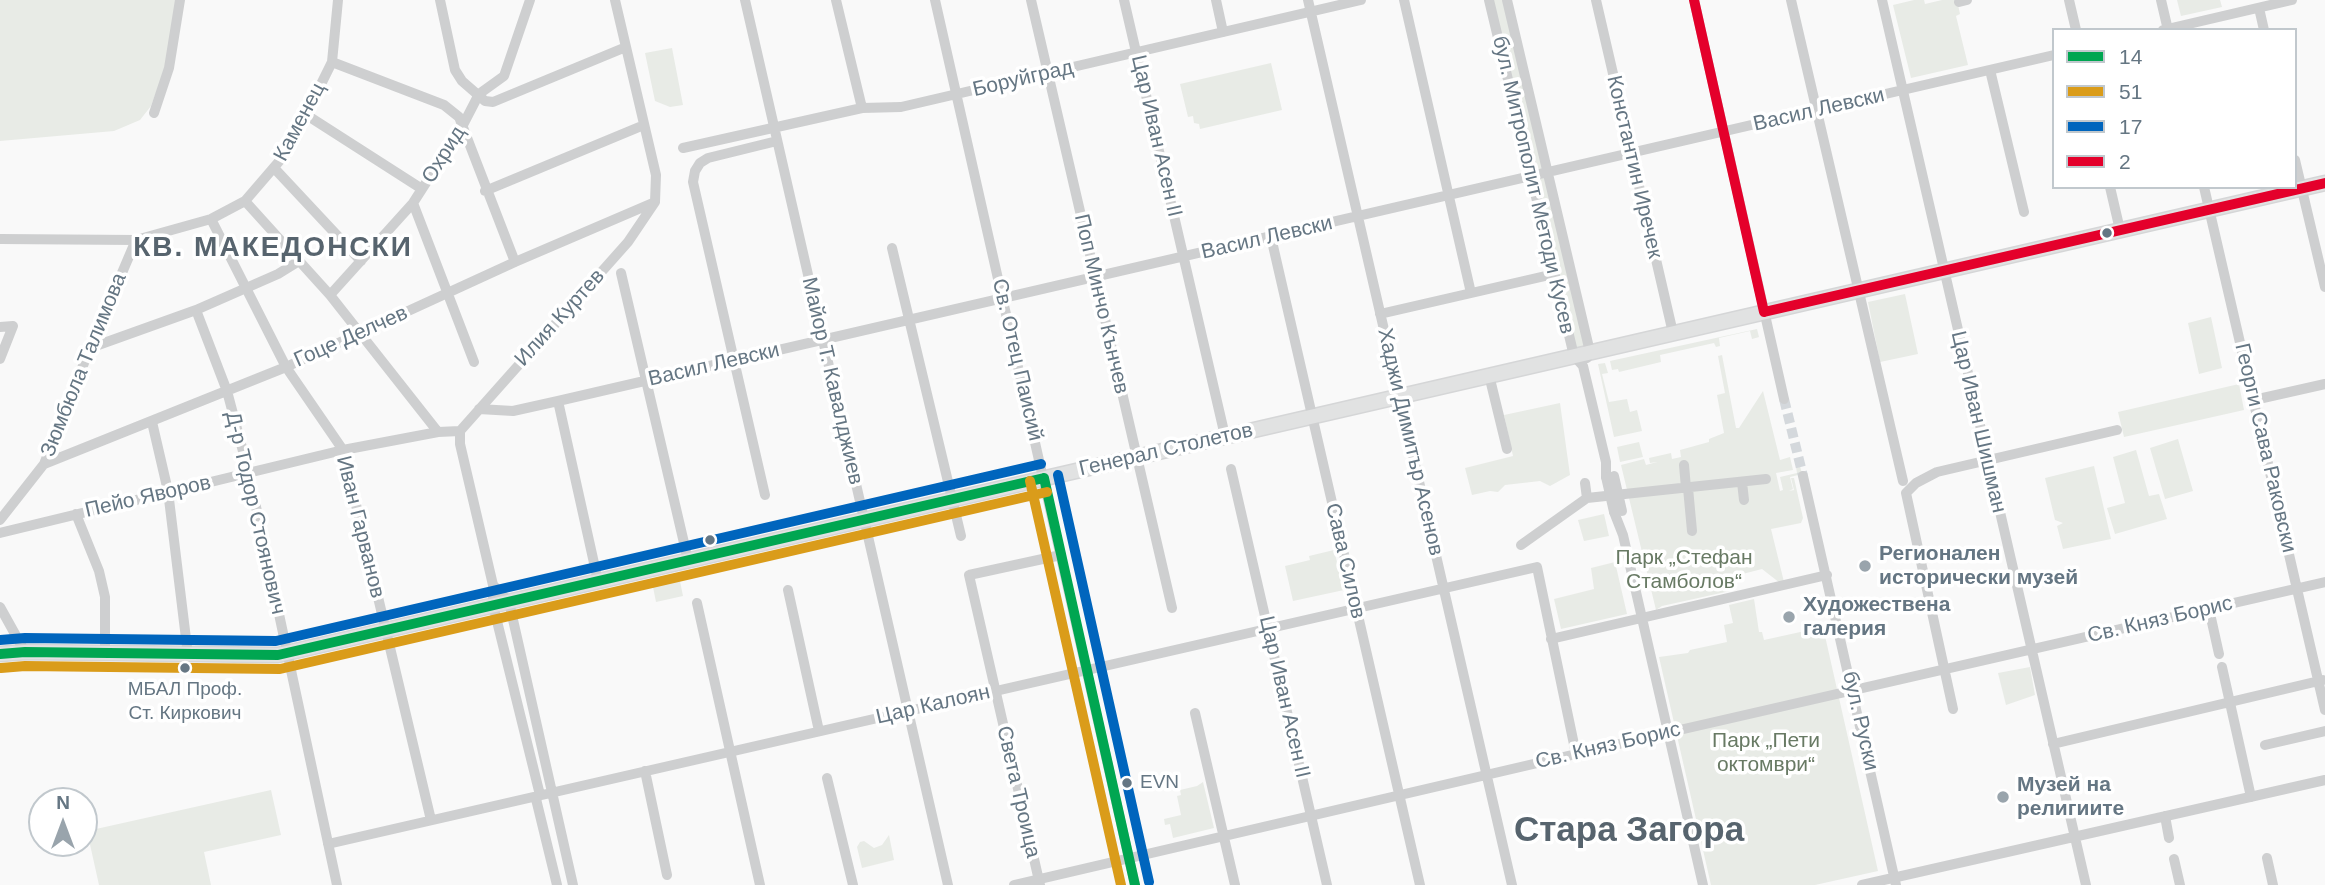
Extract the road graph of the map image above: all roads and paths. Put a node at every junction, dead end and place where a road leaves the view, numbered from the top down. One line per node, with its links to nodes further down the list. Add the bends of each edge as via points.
1 (180, 0): 42 (street, via 169,68)
2 (338, 0): 34 (street, Каменец)
3 (440, 0): 38 (street, via 455,70)
4 (530, 0): 38 (street, Охрид, via 504,76)
5 (615, 0): 31 (street)
6 (745, 0): 46 (street, Майор Т. Кавалджиев)
7 (836, 0): 40 (street)
8 (935, 0): 39 (street, Св. Отец Паисий)
9 (1031, 0): 36 (street, Поп Минчо Кънчев)
10 (1124, 0): 32 (street, Цар Иван Асен II)
11 (1216, 0): 30 (street)
12 (1308, 0): 25 (street, Хаджи Димитър Асенов)
13 (1361, 0): 25 (street, Боруйград)
14 (1404, 0): 61 (street)
15 (1489, 0): 54 (street, бул. Митрополит Методи Кусев)
16 (1507, 0): 53 (street, бул. Митрополит Методи Кусев)
17 (1596, 0): 50 (street, Константин Иречек)
18 (1694, 0): 47 (street)
19 (1791, 0): 41 (street)
20 (1882, 0): 37 (street, Цар Иван Шишман)
21 (2069, 0): 26 (street)
22 (2161, 0): 27 (street)
23 (2292, 0): 24 (street)
24 (2259, 8): 28 (street); 29 (street)
25 (1311, 12): 30 (street, Боруйград); 67 (street, Хаджи Димитър Асенов)
26 (2076, 28)
27 (2166, 28)
28 (2170, 28)
29 (2264, 28)
30 (1223, 33): 32 (street, Боруйград)
31 (626, 47): 38 (street, via 493,102); 45 (street)
32 (1136, 53): 36 (street, Боруйград); 74 (street, Цар Иван Асен II)
33 (2052, 55): 35 (street, Васил Левски)
34 (332, 62): 43 (street, Каменец); 44 (street, via 444,105)
35 (1990, 70): 37 (street, Васил Левски); 66 (street)
36 (1048, 74): 39 (street, Боруйград); 81 (street, Поп Минчо Кънчев)
37 (1903, 90): 41 (street, Васил Левски); 78 (street, Цар Иван Шишман)
38 (479, 94): 44 (street, Охрид)
39 (956, 95): 40 (street, Боруйград, via 901,107); 88 (street, Св. Отец Паисий)
40 (862, 108): 46 (street, Боруйград)
41 (1816, 110): 47 (street, Васил Левски); 84 (street)
42 (154, 113)
43 (305, 114): 52 (street, Каменец); 57 (street)
44 (463, 125): 57 (street, Охрид); 60 (street)
45 (644, 125): 60 (street); 63 (street, via 656,175)
46 (774, 128): 48 (street, Майор Т. Кавалджиев); 49 (street, Боруйград)
47 (1724, 132): 50 (street, Васил Левски); 90 (street)
48 (777, 141): 96 (street, Майор Т. Кавалджиев); 100 (street, via 703,160 694,176)
49 (682, 148)
50 (1631, 153): 53 (street, Васил Левски); 95 (street, Константин Иречек)
51 (2297, 168): 56 (street)
52 (275, 169): 62 (street, Каменец); 76 (street)
53 (1547, 173): 54 (street, Васил Левски); 98 (street, бул. Митрополит Методи Кусев)
54 (1531, 176): 61 (street, Васил Левски); 80 (street, бул. Митрополит Методи Кусев)
55 (2325, 183): 56 (main road, Генерал Столетов)
56 (2302, 188): 65 (main road, Генерал Столетов); 82 (street)
57 (422, 189): 64 (street, Охрид)
58 (2110, 189): 69 (street)
59 (2205, 189): 65 (street, Георги Сава Раковски)
60 (485, 191): 77 (street)
61 (1449, 195): 67 (street, Васил Левски); 85 (street)
62 (245, 201): 68 (street, Каменец); 75 (street)
63 (655, 202): 77 (street, Гоце Делчев); 112 (street, Илия Куртев, via 616,256)
64 (413, 204): 76 (street, Охрид); 86 (street)
65 (2210, 210): 69 (main road, Генерал Столетов); 110 (street, Георги Сава Раковски)
66 (2024, 212)
67 (1358, 216): 70 (street, Васил Левски); 91 (street, Хаджи Димитър Асенов)
68 (211, 219): 72 (street, Каменец); 83 (street, Иван Гарванов)
69 (2120, 230): 78 (main road, Генерал Столетов)
70 (1271, 237): 74 (street, Васил Левски); 113 (street, Сава Силов)
71 (0, 239): 72 (street, Каменец)
72 (136, 240): 97 (street, Зюмбюла Талимова)
73 (892, 248): 92 (street)
74 (1184, 257): 81 (street, Васил Левски); 118 (street, Цар Иван Асен II)
75 (299, 261): 83 (street); 87 (street)
76 (361, 261): 87 (street, Охрид)
77 (515, 262): 86 (street, Гоце Делчев)
78 (1943, 271): 84 (main road, Генерал Столетов); 122 (street, Цар Иван Шишман)
79 (621, 273): 105 (street)
80 (1553, 274): 85 (street); 101 (street, бул. Митрополит Методи Кусев)
81 (1094, 278): 88 (street, Васил Левски); 121 (street, Поп Минчо Кънчев)
82 (2325, 287)
83 (246, 289): 89 (street); 103 (street, Иван Гарванов)
84 (1858, 290): 90 (main road, Генерал Столетов); 132 (street)
85 (1471, 293): 91 (street)
86 (447, 294): 94 (street, Гоце Делчев); 102 (street)
87 (330, 295): 94 (street)
88 (1003, 299): 92 (street, Васил Левски); 128 (street, Св. Отец Паисий)
89 (195, 310): 97 (street); 107 (street, Д-р Тодор Стоянович)
90 (1765, 312): 95 (main road, Генерал Столетов); 109 (street)
91 (1380, 314): 108 (street, Хаджи Димитър Асенов)
92 (910, 320): 96 (street, Васил Левски); 137 (street)
93 (0, 327): 99 (street, via 13,326)
94 (359, 333): 103 (street, Гоце Делчев); 117 (street)
95 (1673, 333): 98 (main road, Генерал Столетов)
96 (823, 340): 100 (street, Васил Левски); 141 (street, Майор Т. Кавалджиев)
97 (90, 348): 123 (street, Зюмбюла Талимова)
98 (1590, 352): 101 (main road, Генерал Столетов)
99 (0, 359)
100 (734, 360): 105 (street, Васил Левски); 135 (street)
101 (1578, 361): 104 (main road, Генерал Столетов); 162 (street, бул. Митрополит Методи Кусев, bridge)
102 (474, 362)
103 (286, 367): 107 (street, Гоце Делчев); 120 (street, Иван Гарванов)
104 (1489, 376): 108 (main road, Генерал Столетов); 119 (street)
105 (645, 381): 111 (street, Васил Левски); 147 (street)
106 (2325, 384): 110 (street)
107 (227, 391): 114 (street, Гоце Делчев); 126 (street, Д-р Тодор Стоянович)
108 (1399, 396): 113 (main road, Генерал Столетов); 152 (street, Хаджи Димитър Асенов)
109 (1784, 399)
110 (2254, 400): 153 (street, Георги Сава Раковски)
111 (558, 401): 112 (street, Васил Левски, via 513,411); 149 (street)
112 (479, 409): 116 (street, Илия Куртев)
113 (1312, 416): 118 (main road, Генерал Столетов); 160 (street, Сава Силов)
114 (152, 422): 123 (street, Гоце Делчев); 134 (street)
115 (2117, 430): 122 (street)
116 (460, 431): 117 (street, Пейо Яворов); 151 (street)
117 (438, 432): 120 (street, Пейо Яворов)
118 (1226, 436): 121 (main road, Генерал Столетов)
119 (1507, 449)
120 (343, 450): 126 (street, Пейо Яворов); 164 (street, Иван Гарванов)
121 (1136, 457): 128 (main road, Генерал Столетов); 159 (street, Поп Минчо Кънчев)
122 (1987, 460): 132 (street, via 1937,472); 166 (street, Цар Иван Шишман)
123 (44, 464): 140 (street, Зюмбюла Талимова)
124 (1684, 465): 133 (street)
125 (1231, 469): 163 (street, Цар Иван Асен II)
126 (249, 474): 134 (street, Пейо Яворов); 168 (street, Д-р Тодор Стоянович)
127 (1803, 476): 148 (street, бул. Руски)
128 (1044, 478): 137 (main road, Генерал Столетов); 146 (street, Св. Отец Паисий)
129 (1766, 479): 130 (street)
130 (1742, 482): 133 (street); 138 (street)
131 (1585, 483): 136 (street)
132 (1904, 487): 174 (street)
133 (1687, 488): 136 (street); 142 (street)
134 (168, 491): 139 (street, Пейо Яворов); 172 (street)
135 (765, 495)
136 (1587, 498): 145 (street)
137 (952, 499): 141 (main road, Генерал Столетов); 144 (street)
138 (1744, 500)
139 (76, 514): 143 (street, Пейо Яворов); 170 (street, via 105,597)
140 (0, 520)
141 (864, 520): 147 (main road, Генерал Столетов); 182 (street, Майор Т. Кавалджиев)
142 (1692, 531)
143 (0, 533)
144 (961, 536)
145 (1521, 545)
146 (1061, 555): 175 (street, Св. Отец Паисий); 178 (street, Света Троица, via 969,575)
147 (688, 561): 149 (main road, Генерал Столетов)
148 (1826, 575): 162 (street); 177 (street, бул. Руски)
149 (598, 581): 155 (main road, Генерал Столетов)
150 (2325, 582): 153 (street, Св. Княз Борис)
151 (494, 585): 155 (street); 157 (street)
152 (1444, 588): 160 (street, Цар Калоян); 165 (street, Цар Калоян, via 1537,567); 192 (street, Хаджи Димитър Асенов)
153 (2297, 589): 161 (street, Св. Княз Борис); 176 (street, Георги Сава Раковски)
154 (788, 590): 184 (street)
155 (509, 602): 157 (main road, Генерал Столетов); 196 (street)
156 (696, 603): 189 (street)
157 (493, 605): 164 (main road, Генерал Столетов); 196 (street)
158 (0, 607): 167 (street)
159 (1172, 608)
160 (1356, 608): 163 (street, Цар Калоян); 195 (street, Сава Силов)
161 (2209, 609): 166 (street, Св. Княз Борис); 171 (street)
162 (1642, 618): 165 (street); 186 (street, бул. Митрополит Методи Кусев)
163 (1268, 629): 175 (street, Цар Калоян); 198 (street, Цар Иван Асен II)
164 (386, 630): 168 (main road, Генерал Столетов); 200 (street, Иван Гарванов)
165 (1551, 639): 190 (street)
166 (2031, 650): 174 (street, Св. Княз Борис); 187 (street, Цар Иван Шишман)
167 (25, 652): 169 (main road, Генерал Столетов); 170 (main road, Генерал Столетов)
168 (287, 653): 172 (main road, Генерал Столетов); 204 (street, Д-р Тодор Стоянович)
169 (0, 654)
170 (105, 654): 172 (main road, Генерал Столетов)
171 (2219, 654)
172 (188, 655)
173 (2222, 667): 179 (street)
174 (1945, 669): 177 (street, Св. Княз Борис); 180 (street)
175 (1087, 670): 178 (street, Цар Калоян); 205 (street, Св. Отец Паисий)
176 (2322, 680): 179 (street); 181 (street, Георги Сава Раковски)
177 (1853, 690): 186 (street, Св. Княз Борис); 209 (street, бул. Руски)
178 (995, 691): 182 (street, Цар Калоян); 210 (street, Света Троица)
179 (2230, 702): 187 (street); 197 (street)
180 (1953, 709)
181 (2325, 710)
182 (908, 711): 184 (street, Цар Калоян); 216 (street, Майор Т. Кавалджиев)
183 (1195, 713): 201 (street)
184 (819, 731): 189 (street, Цар Калоян)
185 (2325, 731): 188 (street)
186 (1668, 732): 190 (street, Св. Княз Борис); 223 (street, бул. Митрополит Методи Кусев)
187 (2053, 744): 202 (street, Цар Иван Шишман)
188 (2265, 745)
189 (730, 751): 191 (street, Цар Калоян); 214 (street)
190 (1576, 754): 192 (street, Св. Княз Борис)
191 (645, 771): 196 (street, Цар Калоян); 208 (street)
192 (1487, 775): 195 (street, Св. Княз Борис); 222 (street, Хаджи Димитър Асенов)
193 (827, 778): 215 (street)
194 (2325, 780): 197 (street)
195 (1399, 795): 198 (street, Св. Княз Борис); 221 (street, Сава Силов)
196 (548, 796): 200 (street, Цар Калоян); 212 (street, via 536,799); 213 (street)
197 (2252, 797): 199 (street)
198 (1311, 816): 201 (street, Св. Княз Борис); 220 (street, Цар Иван Асен II)
199 (2165, 816): 202 (street); 203 (street)
200 (431, 820): 204 (street, Цар Калоян)
201 (1223, 836): 205 (street, Св. Княз Борис); 219 (street)
202 (2074, 837): 209 (street); 225 (street, Цар Иван Шишман)
203 (2169, 838)
204 (328, 844): 211 (street, Д-р Тодор Стоянович)
205 (1129, 858): 210 (street, Св. Княз Борис); 218 (street, Св. Отец Паисий)
206 (2267, 858): 227 (street)
207 (2174, 859): 226 (street)
208 (667, 875)
209 (1896, 881): 224 (street)
210 (1039, 882): 217 (street, Св. Княз Борис)
211 (337, 885)
212 (557, 885)
213 (573, 885)
214 (760, 885)
215 (853, 885)
216 (948, 885)
217 (1014, 885)
218 (1135, 885)
219 (1235, 885)
220 (1327, 885)
221 (1420, 885)
222 (1512, 885)
223 (1703, 885)
224 (1862, 885)
225 (2086, 885)
226 (2180, 885)
227 (2273, 885)

